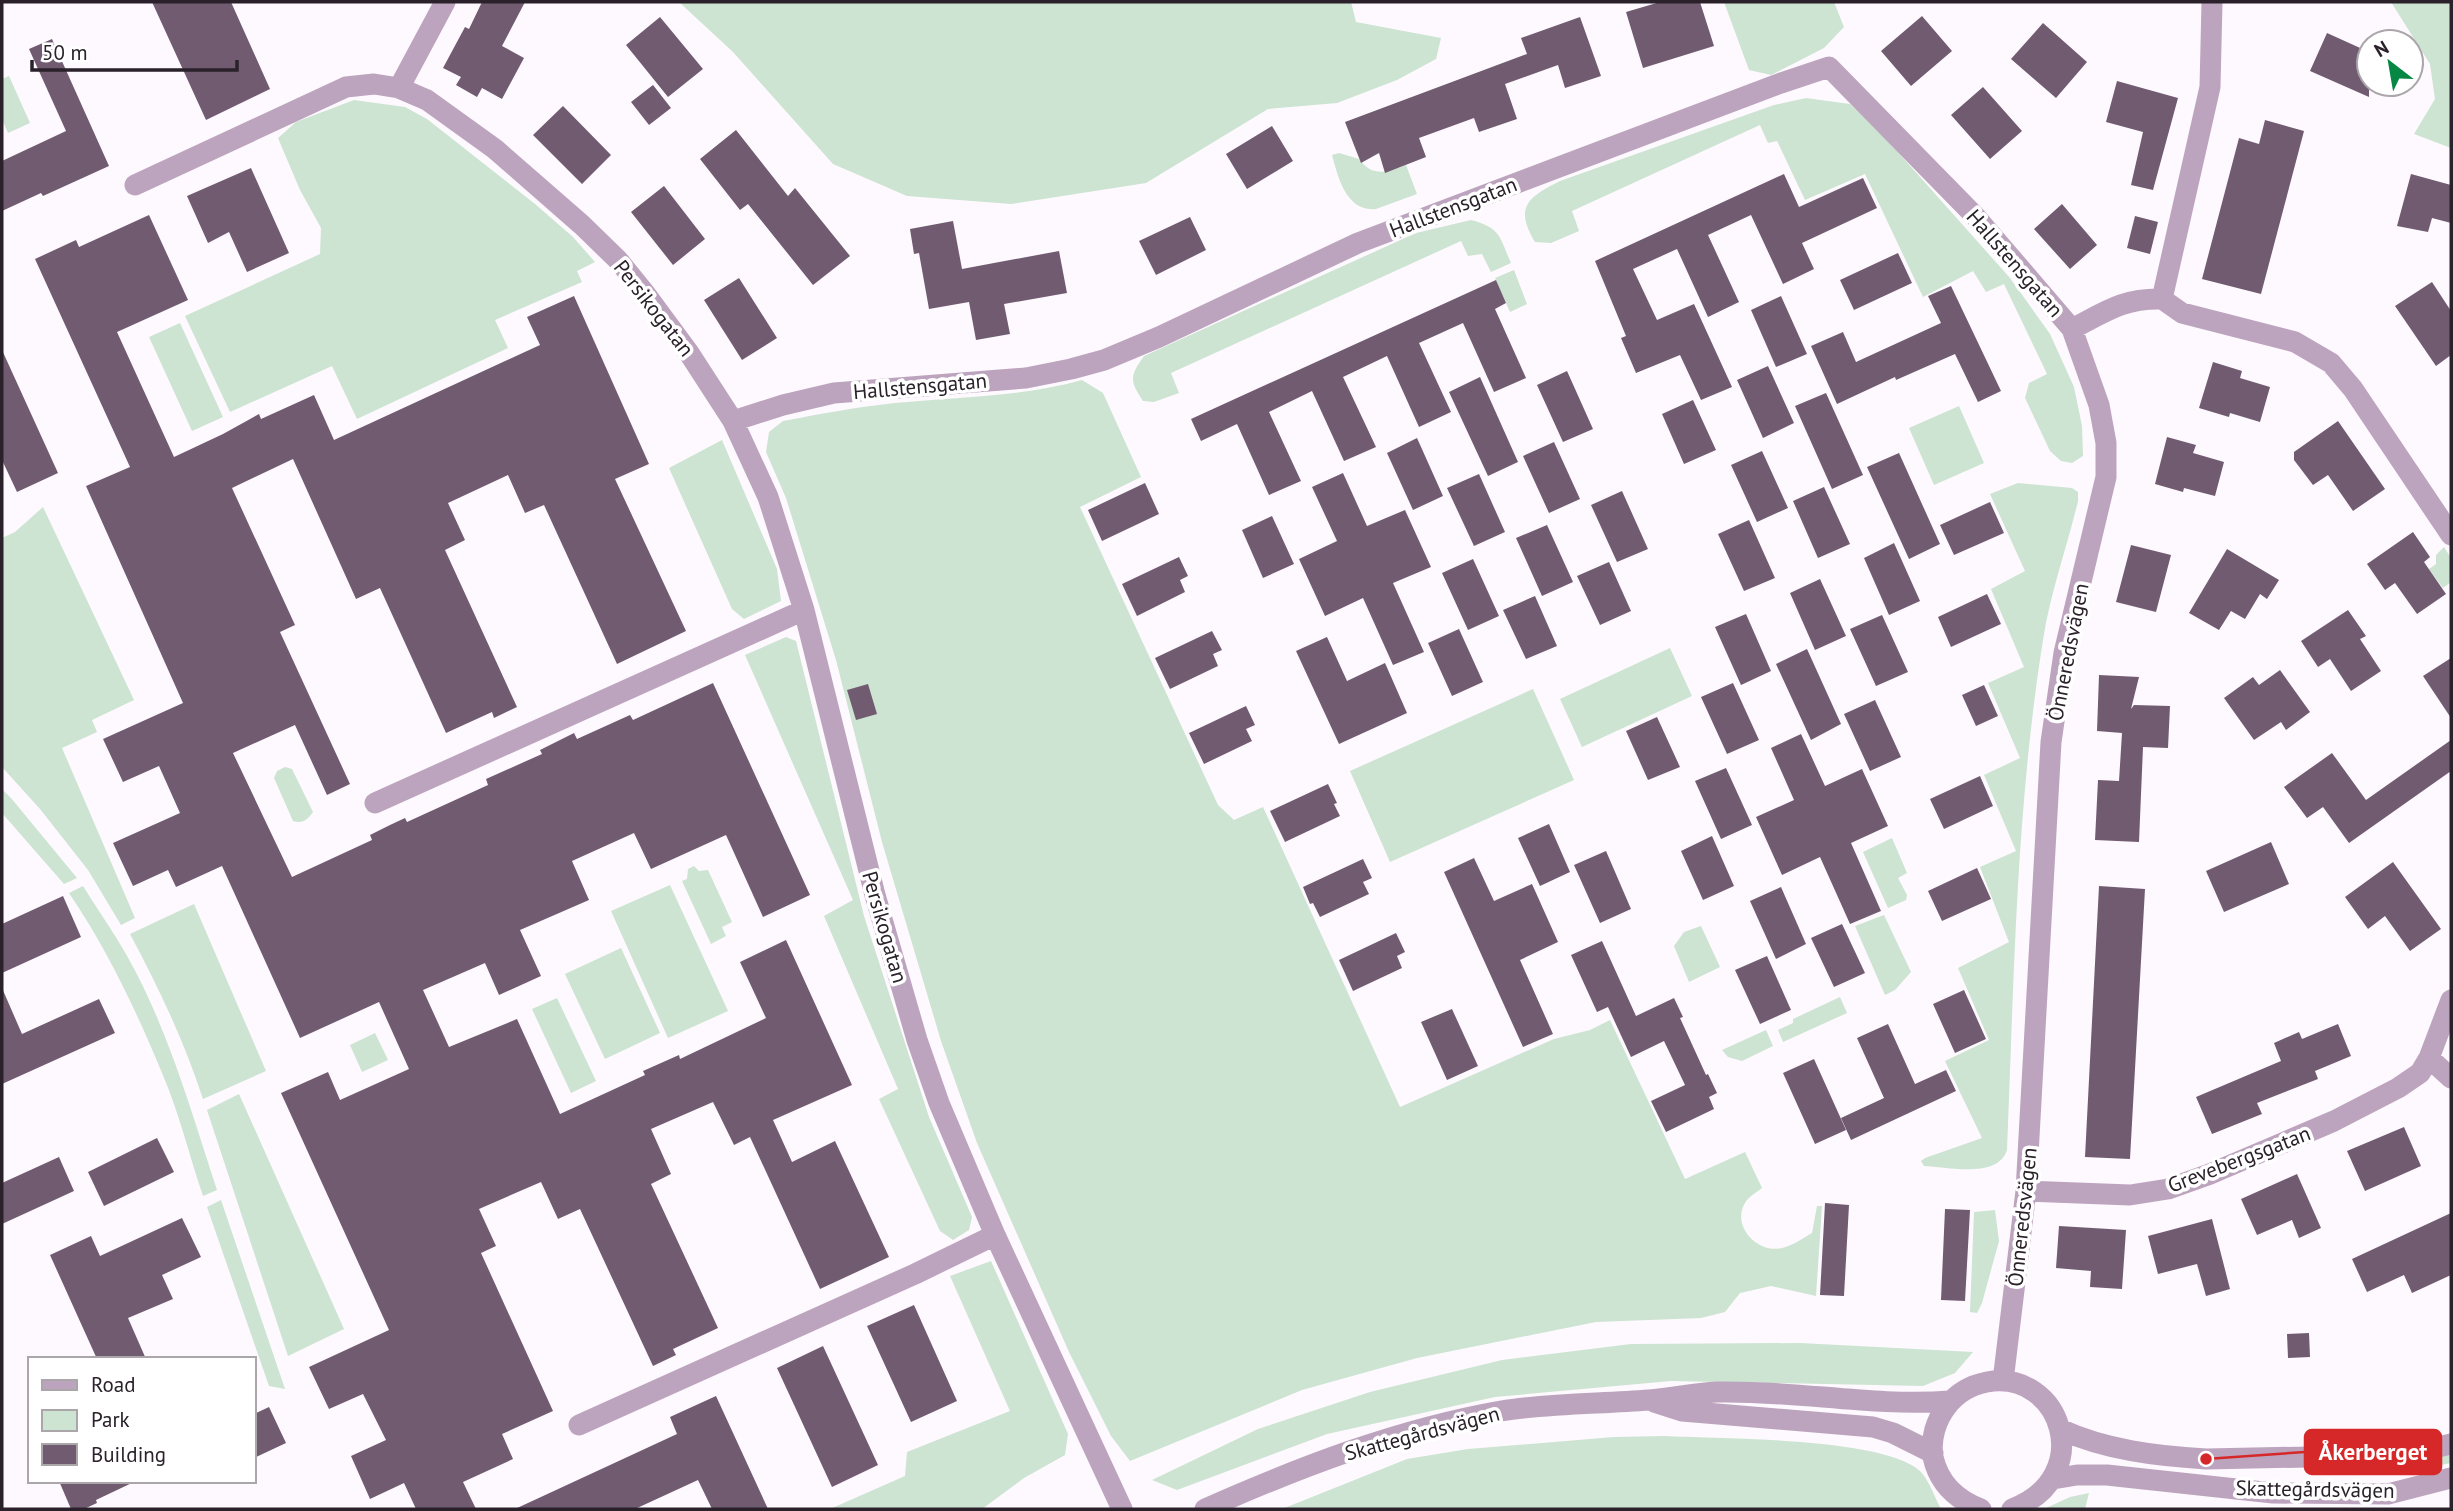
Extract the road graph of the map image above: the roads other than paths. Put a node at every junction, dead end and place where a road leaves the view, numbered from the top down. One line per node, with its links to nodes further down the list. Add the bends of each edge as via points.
1 (445, 2): 3 (street)
2 (2212, 2): 5 (street, via 2210,87)
3 (399, 88): 4 (street, Persikogatan, via 374,84 345,87); 7 (street, Persikogatan, via 428,100 495,149 618,260 689,353)
4 (135, 185)
5 (2162, 299): 6 (street, via 2119,305); 8 (street, via 2182,313 2295,342 2331,363)
6 (2072, 329): 7 (street, Hallstensgatan, via 1975,216 1829,67 1358,243 1104,360 1026,378 834,393); 14 (street, Önneredsvägen, via 2099,405 2106,477 2064,653 2051,742)
7 (733, 421): 9 (street, Persikogatan, via 768,497)
8 (2451, 536)
9 (804, 610): 10 (street); 15 (street, Persikogatan, via 855,820 917,1040)
10 (375, 803)
11 (2451, 1000): 12 (street, Grevebergsgatan)
12 (2429, 1058): 13 (street); 14 (street, Grevebergsgatan, via 2420,1073 2398,1088 2334,1121 2168,1189 2130,1195)
13 (2451, 1078)
14 (2026, 1191): 16 (street, Önneredsvägen)
15 (995, 1235): 19 (street); 26 (street, Persikogatan)
16 (2003, 1381): 18 (street, Skattegårdsvägen, via 1975,1385); 20 (street, via 2020,1385 2045,1402)
17 (1648, 1400): 18 (street, Skattegårdsvägen, via 1778,1392 1915,1404); 22 (street, Skattegårdsvägen, via 1682,1411 1873,1427); 27 (street, Skattegårdsvägen, via 1536,1407 1462,1419 1314,1463)
18 (1950, 1401): 22 (street, via 1935,1427)
19 (579, 1424)
20 (2060, 1429): 21 (street, Skattegårdsvägen, via 2110,1447 2206,1459 2404,1455); 24 (street, via 2061,1458)
21 (2451, 1444)
22 (1933, 1453): 25 (street)
23 (2451, 1478): 24 (street, Skattegårdsvägen, via 2388,1494 2273,1493 2107,1475)
24 (2053, 1479): 29 (street, via 2039,1496)
25 (1957, 1502): 28 (street)
26 (1122, 1509)
27 (1205, 1509)
28 (1981, 1509)
29 (2014, 1509)

